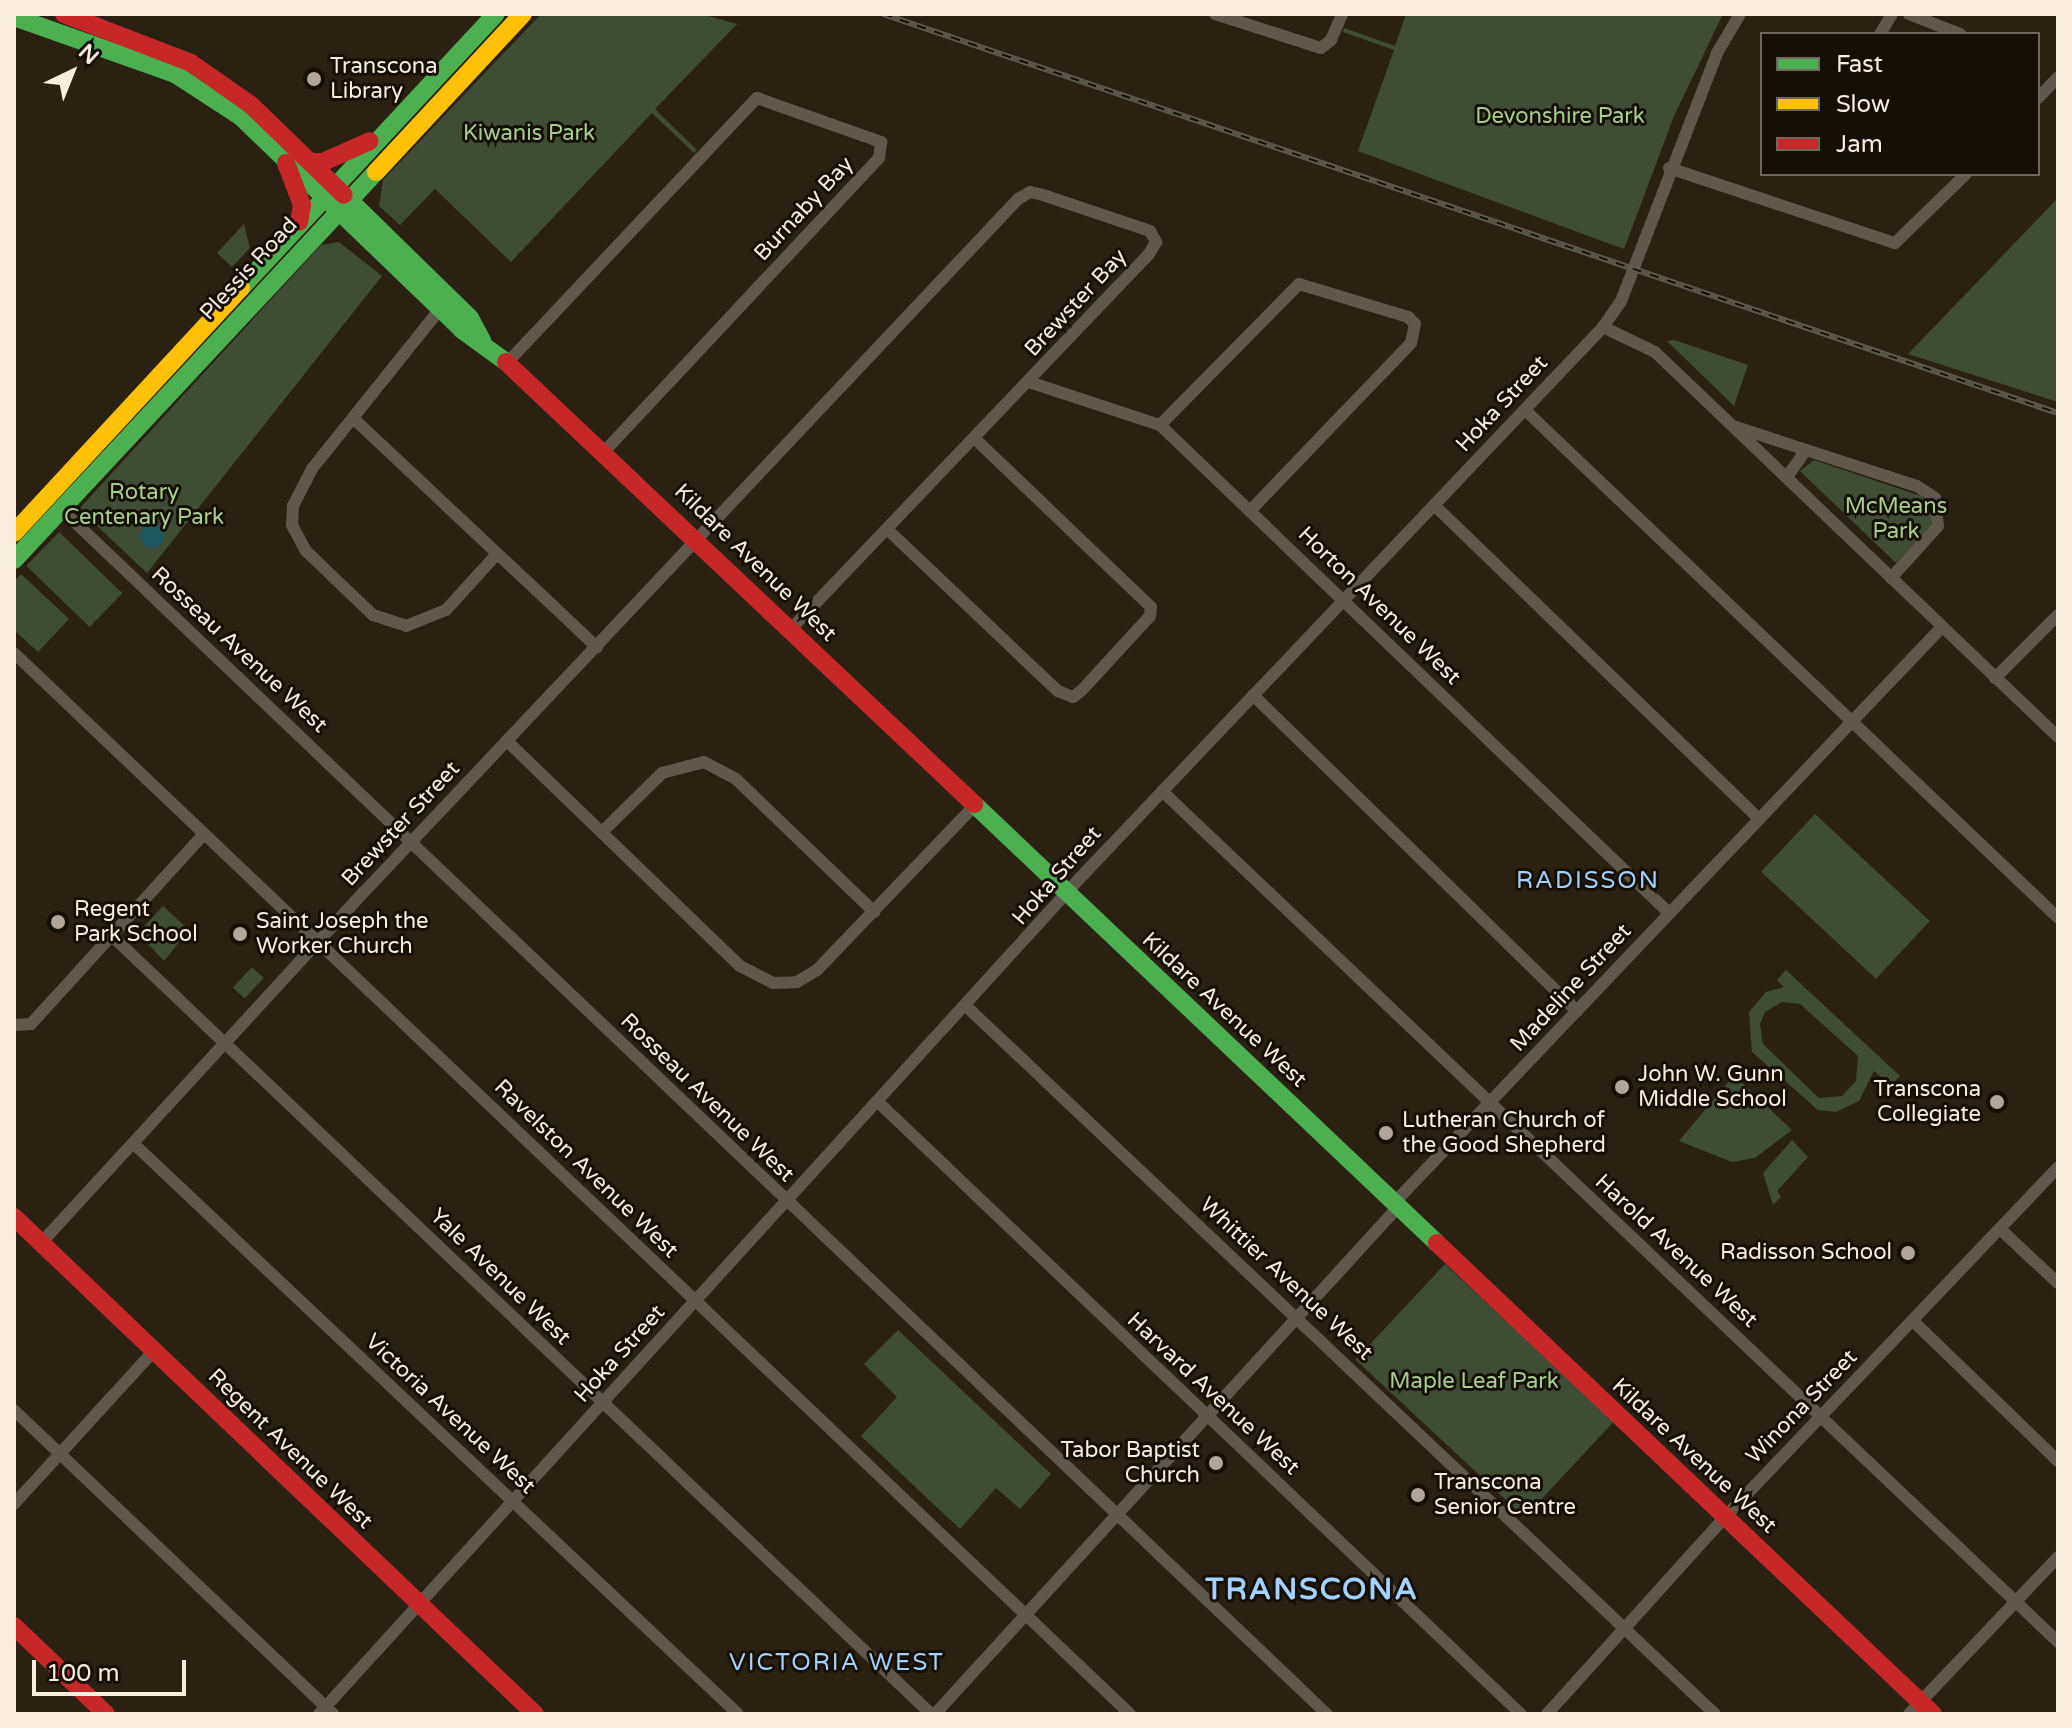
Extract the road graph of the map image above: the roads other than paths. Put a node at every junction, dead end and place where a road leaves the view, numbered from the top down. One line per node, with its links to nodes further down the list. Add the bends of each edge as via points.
1 (64, 14): 16 (street, via 155,46 210,75)
2 (496, 14): 14 (street, Plessis Road)
3 (523, 14): 19 (street, Plessis Road)
4 (1215, 14): 5 (street, via 1321,48 1331,40)
5 (1342, 14)
6 (1740, 14): 17 (street, Hoka Street, via 1717,53)
7 (1892, 14): 10 (street)
8 (1909, 14): 11 (street)
9 (14, 17): 15 (street, via 175,74 240,116)
10 (1881, 32)
11 (1955, 32)
12 (2058, 77): 13 (street)
13 (2041, 90)
14 (380, 136): 16 (street, via 323,162); 19 (street, Plessis Road)
15 (286, 160): 19 (street); 20 (street, via 302,205)
16 (311, 162): 19 (street)
17 (1669, 168): 18 (street, via 1895,243); 22 (street, Hoka Street, via 1621,301)
18 (1964, 176)
19 (335, 197): 20 (street, Plessis Road); 21 (street, Kildare Avenue West); 23 (street, Kildare Avenue West, via 470,318); 35 (street, Plessis Road)
20 (299, 222): 38 (street, Plessis Road)
21 (440, 309): 23 (street, Kildare Avenue West); 27 (street)
22 (1603, 327): 26 (street, Hoka Street); 29 (street, via 1655,352)
23 (483, 341): 24 (street, Kildare Avenue West)
24 (507, 363): 32 (street, Kildare Avenue West); 32 (street, Burnaby Bay, via 757,98 881,142 879,158)
25 (1029, 382): 28 (street, Horton Avenue West); 30 (street, Brewster Bay); 39 (street, Brewster Bay, via 1149,254 1156,242 1150,231 1043,195 1030,192 1018,199)
26 (1525, 410): 34 (street, Hoka Street); 51 (street)
27 (353, 418): 40 (street); 40 (street, via 312,469 293,506 297,539 319,564 373,615 406,626 446,610)
28 (1160, 425): 36 (street, Horton Avenue West); 36 (street, via 1299,284 1408,317 1415,324 1411,343)
29 (1733, 426): 31 (street); 33 (street)
30 (974, 438): 37 (street, Brewster Bay); 37 (street, via 1151,607 1150,616 1082,690 1073,697 1058,691)
31 (1806, 450): 33 (street); 42 (street, via 1917,486 1935,498 1938,526)
32 (604, 452): 39 (street, Kildare Avenue West)
33 (1787, 477): 42 (street)
34 (1434, 505): 43 (street, Hoka Street); 56 (street)
35 (61, 509): 41 (street, Plessis Road); 59 (street, Rosseau Avenue West)
36 (1251, 510): 43 (street, Horton Avenue West)
37 (887, 529): 46 (street, Brewster Bay)
38 (14, 533)
39 (696, 542): 46 (street, Kildare Avenue West); 47 (street, Brewster Street)
40 (497, 554): 47 (street)
41 (14, 560)
42 (1891, 578): 45 (street)
43 (1344, 600): 50 (street, Hoka Street); 62 (street, Horton Avenue West)
44 (2058, 615): 49 (street)
45 (1942, 627): 49 (street); 51 (street, Madeline Street)
46 (790, 630): 55 (street, Kildare Avenue West)
47 (597, 647): 53 (street, Brewster Street)
48 (14, 653): 58 (street, Ravelston Avenue West)
49 (1995, 678): 52 (street)
50 (1253, 695): 54 (street, Hoka Street); 67 (street)
51 (1852, 724): 56 (street, Madeline Street); 63 (street)
52 (2058, 737)
53 (507, 741): 57 (street); 59 (street, Brewster Street)
54 (1162, 791): 60 (street, Hoka Street); 71 (street, Harold Avenue West)
55 (975, 805): 60 (street, Kildare Avenue West); 61 (street)
56 (1759, 819): 62 (street, Madeline Street)
57 (602, 832): 61 (street, via 662,773 704,762 736,779); 61 (street, via 740,966 773,983 807,978)
58 (204, 834): 64 (street); 65 (street, Ravelston Avenue West)
59 (411, 841): 65 (street, Brewster Street); 74 (street, Rosseau Avenue West)
60 (1067, 893): 66 (street, Hoka Street); 75 (street, Kildare Avenue West)
61 (874, 912)
62 (1669, 913): 67 (street, Madeline Street)
63 (2058, 918)
64 (111, 935): 68 (street, via 31,1024); 69 (street, Yale Avenue West)
65 (318, 942): 69 (street, Brewster Street); 80 (street, Ravelston Avenue West)
66 (967, 1007): 70 (street, Hoka Street); 81 (street, Whittier Avenue West)
67 (1577, 1011): 71 (street, Madeline Street)
68 (15, 1026)
69 (226, 1044): 72 (street, Brewster Street); 84 (street, Yale Avenue West)
70 (878, 1102): 74 (street, Hoka Street); 87 (street, Harvard Avenue West)
71 (1490, 1103): 75 (street, Madeline Street); 86 (street, Harold Avenue West)
72 (134, 1144): 78 (street, Brewster Street); 90 (street, Victoria Avenue West)
73 (2058, 1167): 77 (street, Winona Street)
74 (787, 1201): 80 (street, Hoka Street); 92 (street, Rosseau Avenue West)
75 (1396, 1205): 81 (street, Madeline Street); 93 (street, Kildare Avenue West)
76 (14, 1217): 78 (street, Regent Avenue West)
77 (2000, 1229): 79 (street); 82 (street, Winona Street)
78 (41, 1243): 83 (street, Regent Avenue West)
79 (2058, 1283)
80 (696, 1301): 84 (street, Hoka Street); 97 (street, Ravelston Avenue West)
81 (1297, 1316): 87 (street, Madeline Street); 99 (street, Whittier Avenue West)
82 (1913, 1321): 86 (street, Winona Street); 89 (street)
83 (153, 1352): 88 (street); 96 (street, Regent Avenue West)
84 (604, 1402): 90 (street, Hoka Street); 106 (street, Yale Avenue West)
85 (14, 1410): 88 (street)
86 (1821, 1415): 93 (street, Winona Street); 95 (street, Harold Avenue West)
87 (1207, 1416): 92 (street, Madeline Street); 109 (street, Harvard Avenue West)
88 (59, 1454): 91 (street); 102 (street)
89 (2058, 1461)
90 (513, 1501): 96 (street, Hoka Street); 105 (street, Victoria Avenue West)
91 (14, 1504)
92 (1117, 1514): 97 (street, Madeline Street); 108 (street, Rosseau Avenue West)
93 (1725, 1517): 99 (street, Winona Street); 101 (street, Kildare Avenue West)
94 (2058, 1557): 95 (street)
95 (2015, 1602): 100 (street, Harold Avenue West); 101 (street)
96 (418, 1603): 102 (street, Hoka Street); 104 (street, Regent Avenue West)
97 (1025, 1615): 106 (street, Madeline Street); 107 (street, Ravelston Avenue West)
98 (14, 1626): 103 (street)
99 (1625, 1629): 110 (street, Winona Street); 111 (street, Whittier Avenue West)
100 (2058, 1642)
101 (1921, 1710)
102 (326, 1712)
103 (106, 1714)
104 (535, 1714)
105 (738, 1714)
106 (933, 1714)
107 (1130, 1714)
108 (1327, 1714)
109 (1521, 1714)
110 (1547, 1714)
111 (1715, 1714)

